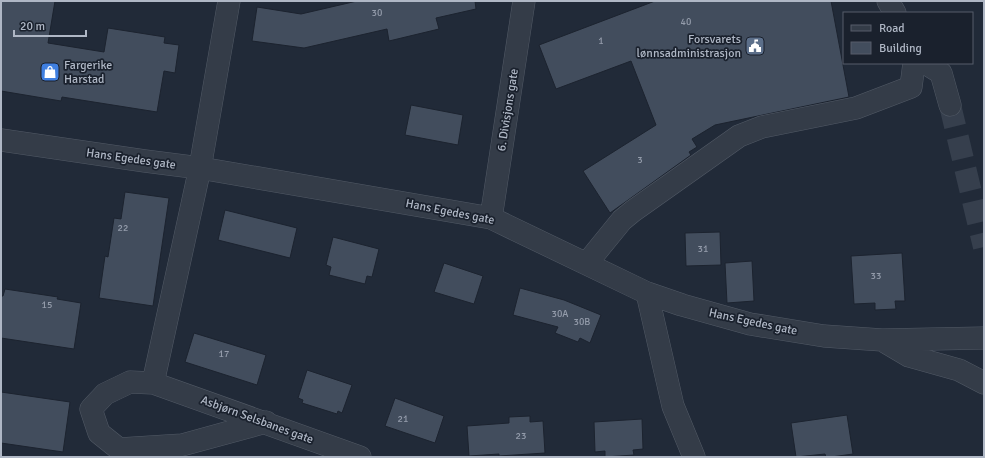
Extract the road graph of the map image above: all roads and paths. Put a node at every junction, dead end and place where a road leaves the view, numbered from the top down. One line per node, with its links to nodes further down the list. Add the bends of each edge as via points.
1 (229, 1): 9 (street)
2 (524, 1): 10 (street, 6. Divisjons gate)
3 (888, 1): 4 (street)
4 (894, 12)
5 (914, 64): 11 (street, via 911,87 856,108 762,127 739,136 622,220)
6 (927, 64): 7 (street, via 941,73)
7 (950, 105)
8 (1, 140): 9 (street, Hans Egedes gate)
9 (200, 168): 10 (street, Hans Egedes gate); 16 (street)
10 (491, 218): 11 (street, Hans Egedes gate)
11 (587, 263): 12 (street, Hans Egedes gate)
12 (647, 293): 14 (street, Hans Egedes gate, via 750,324 824,336); 19 (street, via 673,406)
13 (984, 338): 14 (street, Hans Egedes gate)
14 (882, 340): 15 (street, Hans Egedes gate, via 909,356 959,370)
15 (984, 382)
16 (153, 383): 17 (street, Asbjørn Selsbanes gate); 17 (street, Asbjørn Selsbanes gate, via 130,382 105,394 91,409 99,433 119,449 182,445)
17 (266, 422): 18 (street, Asbjørn Selsbanes gate)
18 (360, 457)
19 (694, 457)

